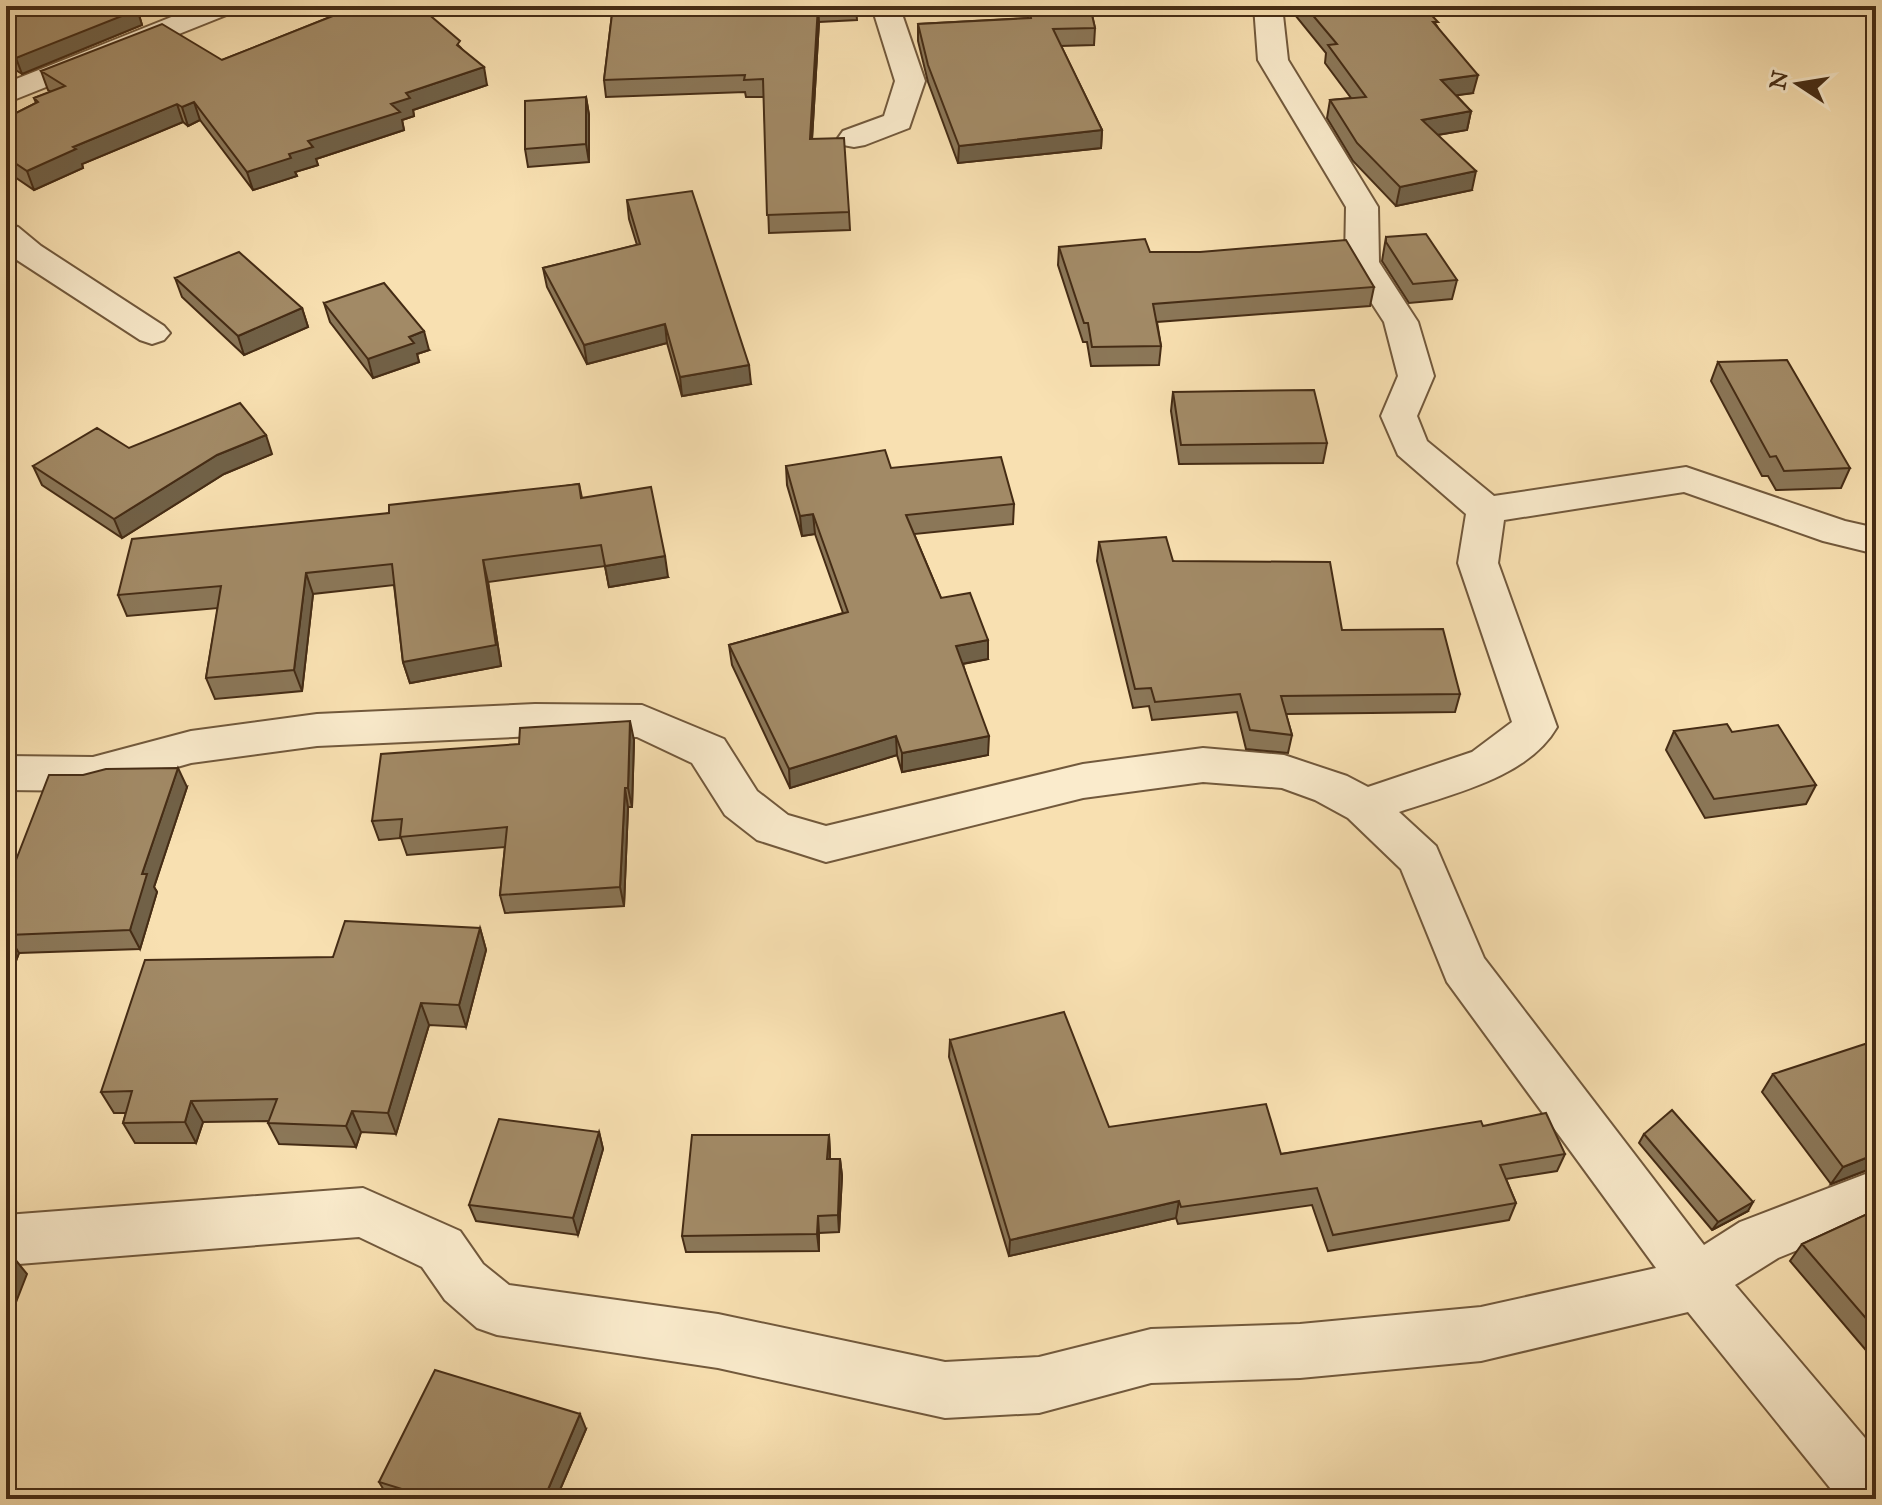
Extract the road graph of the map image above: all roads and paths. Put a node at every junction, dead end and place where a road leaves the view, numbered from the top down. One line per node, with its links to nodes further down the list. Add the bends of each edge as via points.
1 (224, 6): 4 (street)
2 (889, 6): 5 (street, via 910,81 898,121)
3 (1268, 6): 8 (street, via 1273,60 1362,207 1362,262 1401,322 1416,376 1399,416 1411,447)
4 (6, 94)
5 (854, 138)
6 (6, 234): 7 (street)
7 (152, 333)
8 (1486, 510): 9 (street, via 1686,479); 11 (street, via 1478,563 1535,727 1488,764)
9 (1876, 541)
10 (6, 773): 11 (street, via 93,774 191,747 317,730 642,721 708,751 741,803 773,828 826,844 1083,781 1203,765 1284,772)
11 (1364, 806): 14 (street, via 1420,859 1464,968)
12 (1876, 1194): 14 (street, via 1759,1240)
13 (6, 1240): 14 (street, via 363,1212 441,1249 464,1282 497,1309 718,1341 945,1390 1039,1385 1151,1356 1300,1351 1481,1334 1683,1288)
14 (1697, 1280): 15 (street)
15 (1876, 1497)

